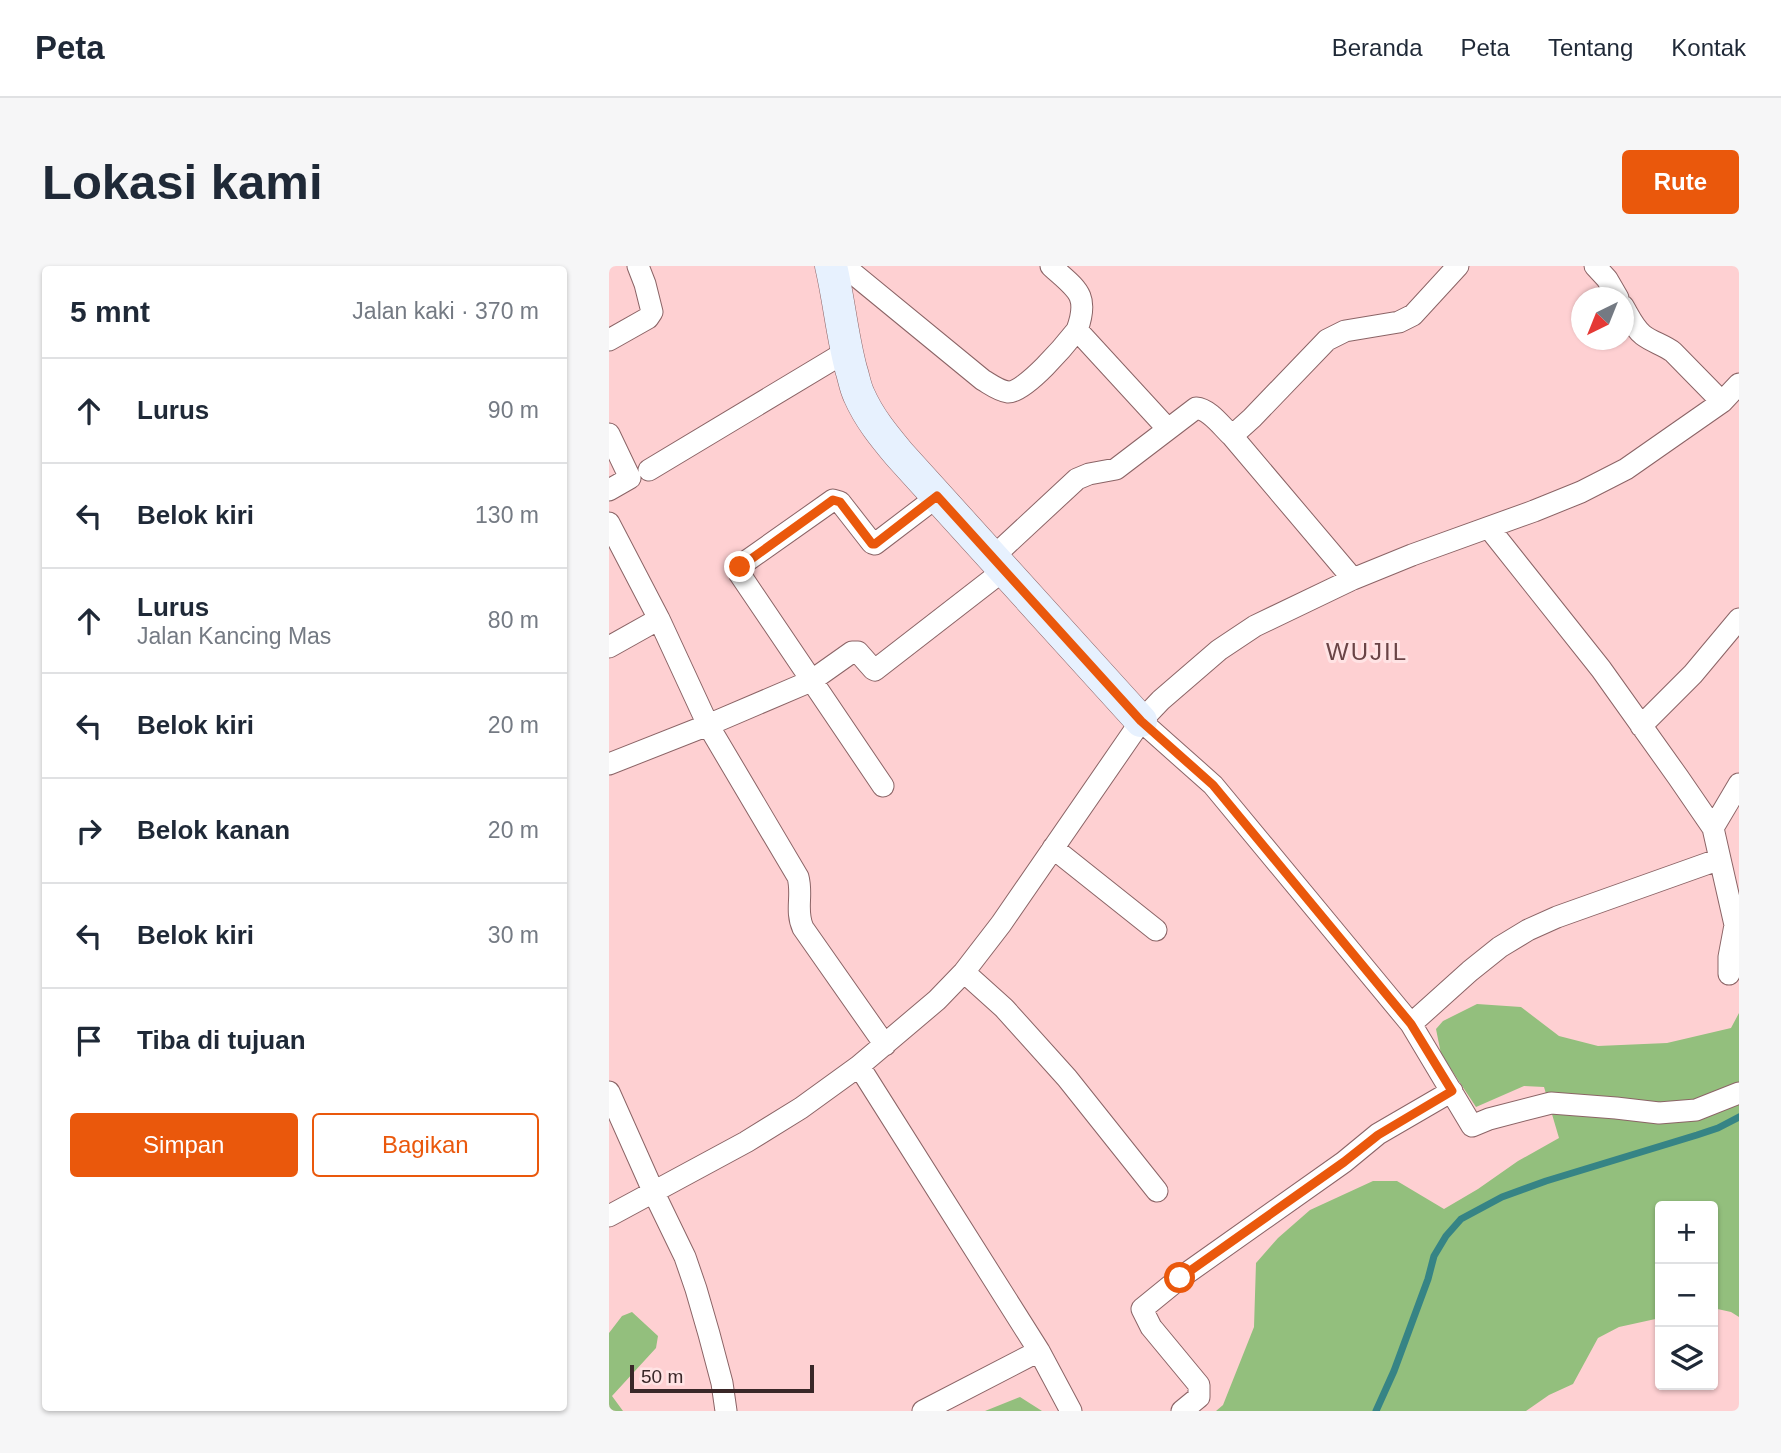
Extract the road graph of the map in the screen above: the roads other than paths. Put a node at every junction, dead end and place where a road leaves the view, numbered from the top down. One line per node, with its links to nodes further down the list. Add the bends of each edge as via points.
1 (638, 266): 10 (street, via 652,312)
2 (831, 266): 11 (street)
3 (844, 266): 9 (street, via 1001,390 1011,392 1024,386)
4 (1051, 266): 9 (street, via 1082,299)
5 (1458, 266): 15 (street, via 1413,315 1399,322 1345,331 1328,340)
6 (1595, 266): 7 (street)
7 (1612, 287)
8 (1634, 325): 12 (street)
9 (1077, 330): 13 (street)
10 (609, 340)
11 (847, 351): 16 (street); 18 (street, via 857,392 868,413)
12 (1733, 393): 20 (street, via 1626,468 1581,492)
13 (1167, 428): 15 (street, via 1201,408); 21 (street, via 1116,469 1077,479)
14 (609, 434): 17 (street, via 630,478)
15 (1232, 436): 22 (street)
16 (649, 470)
17 (609, 490)
18 (937, 496): 21 (street); 26 (street, via 875,544 840,502 833,500 741,565 739,573)
19 (609, 523): 23 (street)
20 (1489, 528): 22 (street); 29 (street)
21 (999, 564): 26 (street, via 879,668 873,670 858,652 852,652); 27 (street)
22 (1353, 579): 27 (street, via 1255,626 1219,650)
23 (659, 618): 25 (street); 28 (street)
24 (1739, 619): 29 (street)
25 (609, 647)
26 (811, 681): 28 (street); 32 (street)
27 (1141, 721): 34 (street); 39 (street, via 1213,785)
28 (708, 725): 30 (street); 40 (street, via 798,877 803,928)
29 (1641, 726): 33 (street)
30 (609, 764)
31 (1739, 783): 33 (street)
32 (883, 786)
33 (1713, 828): 35 (street)
34 (1053, 848): 36 (street); 37 (street)
35 (1720, 859): 38 (street, via 1735,925); 39 (street, via 1528,930 1480,963)
36 (1156, 930)
37 (964, 972): 40 (street); 45 (street, via 1004,1008 1067,1078)
38 (1729, 974)
39 (1411, 1024): 42 (street)
40 (885, 1045): 41 (street)
41 (859, 1066): 46 (street, via 768,1128); 48 (street)
42 (1452, 1091): 44 (street, via 1472,1126 1551,1103 1659,1113 1696,1111); 52 (street, via 1378,1135 1142,1309 1151,1327 1199,1384 1199,1397)
43 (609, 1092): 46 (street)
44 (1739, 1093)
45 (1157, 1191)
46 (654, 1193): 47 (street); 49 (street, via 696,1289)
47 (609, 1216)
48 (1039, 1351): 50 (street); 51 (street)
49 (726, 1411)
50 (923, 1411)
51 (1071, 1411)
52 (1182, 1411)

